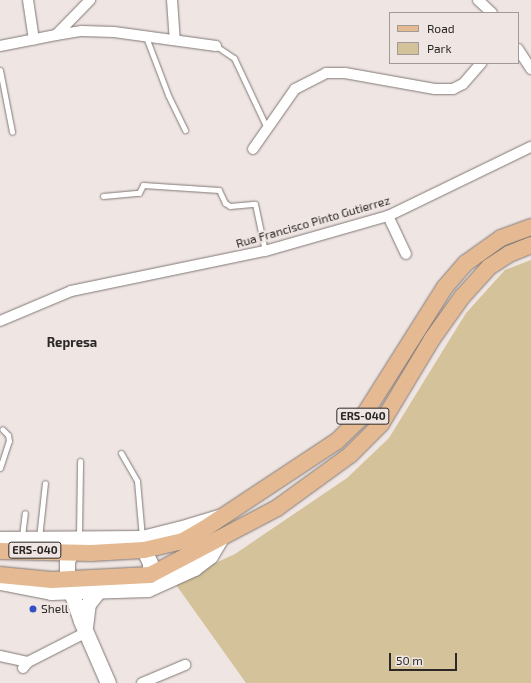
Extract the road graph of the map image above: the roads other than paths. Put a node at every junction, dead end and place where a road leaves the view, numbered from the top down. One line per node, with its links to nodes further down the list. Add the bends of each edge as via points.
1 (28, 0): 9 (street)
2 (90, 0): 7 (street)
3 (172, 0): 8 (street)
4 (478, 0): 5 (street)
5 (491, 12)
6 (146, 35): 7 (street, via 82,31); 8 (street); 17 (lane, via 168,95)
7 (56, 36): 9 (street)
8 (175, 39): 11 (street)
9 (34, 40): 10 (street)
10 (0, 46)
11 (216, 46): 16 (lane, via 234,58)
12 (519, 51): 14 (street)
13 (480, 64): 16 (street, via 463,84 452,89 434,89 345,73 326,73 296,89)
14 (531, 69)
15 (0, 70): 18 (lane)
16 (267, 128): 20 (street)
17 (185, 130)
18 (12, 132)
19 (531, 147): 22 (street, Rua Francisco Pinto Gutierrez)
20 (253, 149)
21 (103, 196): 25 (lane, via 139,193 143,185 220,190 230,206 255,204)
22 (388, 216): 25 (street, Rua Francisco Pinto Gutierrez); 26 (street)
23 (531, 227): 38 (main road, ERS-040, via 501,238 466,263 446,287 364,415 337,441 183,540)
24 (531, 245): 34 (main road, ERS-040, via 509,254 489,267 462,297 432,339 381,424 350,455 277,508)
25 (265, 251): 27 (street, Rua Francisco Pinto Gutierrez, via 71,291)
26 (406, 254)
27 (0, 321)
28 (2, 429): 31 (lane, via 8,436 8,441)
29 (121, 453): 38 (lane, via 137,481)
30 (80, 461): 39 (lane)
31 (0, 468)
32 (45, 483): 36 (lane)
33 (25, 513): 35 (lane)
34 (221, 538): 41 (main road, ERS-040); 45 (main road, via 210,556 194,568 157,586)
35 (22, 539): 36 (main road); 37 (main road)
36 (39, 539): 39 (main road)
37 (0, 540)
38 (138, 542): 39 (main road, ERS-040); 41 (main road, via 150,563)
39 (79, 544): 40 (main road, ERS-040); 44 (main road, via 67,562)
40 (0, 551)
41 (150, 574): 44 (main road, ERS-040); 45 (main road, via 146,582)
42 (0, 575): 44 (main road, ERS-040)
43 (0, 582): 44 (main road, via 40,590)
44 (69, 585): 46 (main road); 47 (main road)
45 (136, 590): 46 (main road)
46 (98, 591): 47 (main road, via 88,604)
47 (86, 630): 48 (street, via 26,665); 50 (main road)
48 (0, 656)
49 (185, 665): 51 (street)
50 (108, 683)
51 (142, 683)

